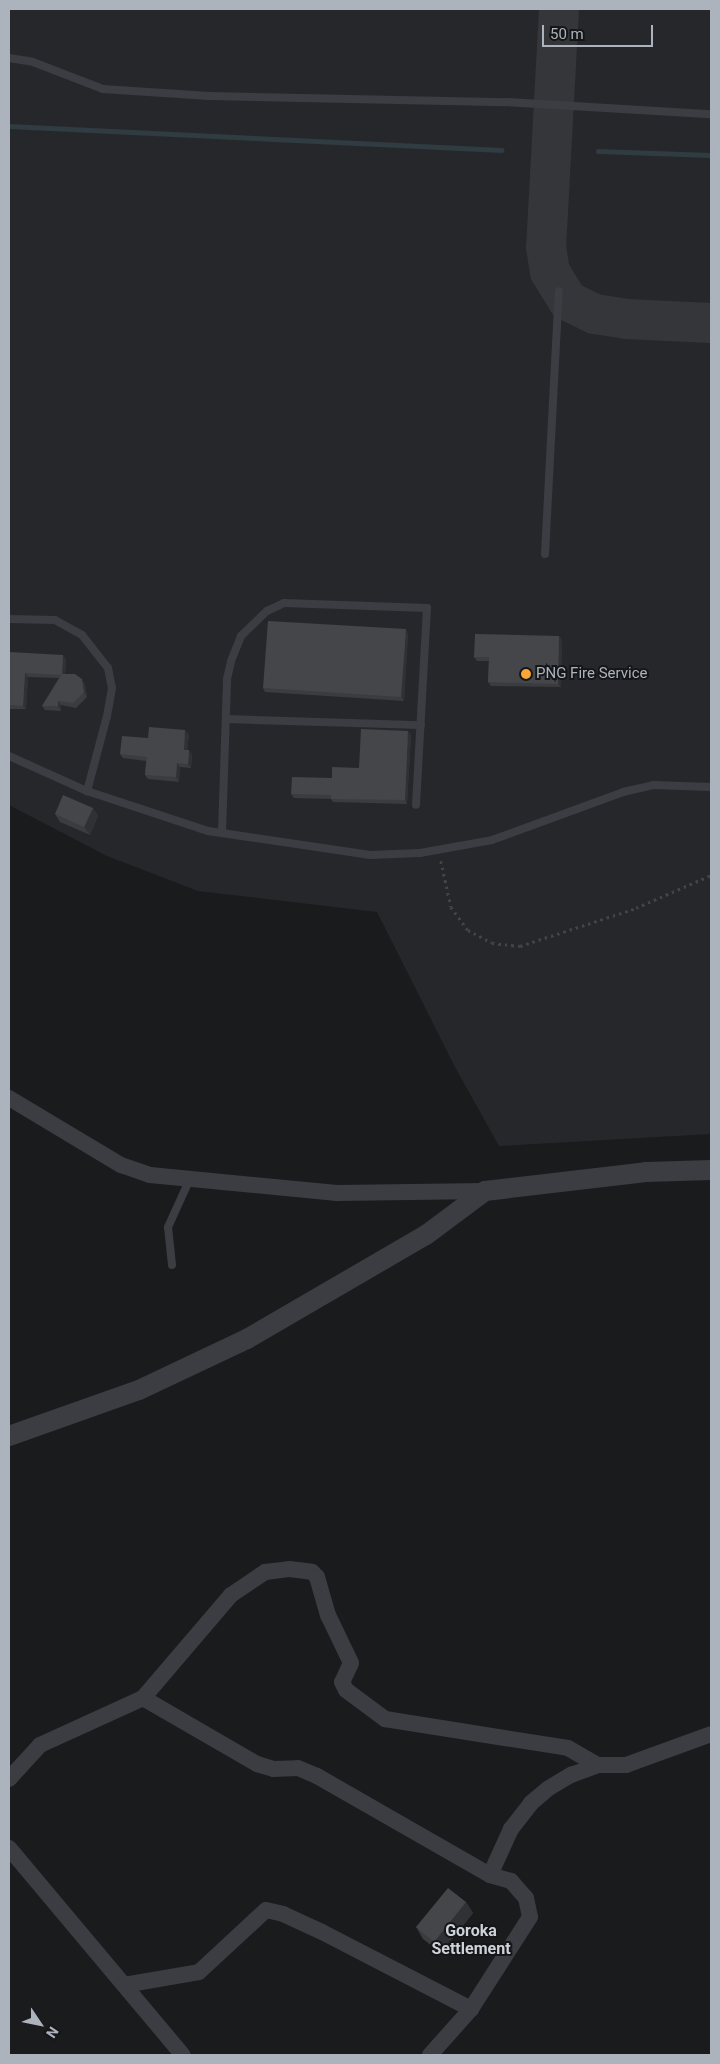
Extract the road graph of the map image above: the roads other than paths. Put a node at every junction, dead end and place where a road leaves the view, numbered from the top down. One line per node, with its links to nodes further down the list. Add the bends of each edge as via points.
1 (9, 58): 2 (lane, via 33,62 103,89 209,96 506,102)
2 (711, 114)
3 (560, 291): 4 (lane)
4 (545, 554)
5 (9, 619): 10 (lane, via 55,620 82,636 108,668 112,688)
6 (226, 719): 7 (lane); 7 (lane, via 227,680 241,636 267,612 284,603 427,608); 12 (lane)
7 (421, 725): 11 (lane)
8 (9, 756): 10 (lane)
9 (711, 787): 12 (lane, via 653,785 622,792 492,840 440,850 370,855)
10 (87, 791): 12 (lane, via 168,820)
11 (416, 805)
12 (222, 832)
13 (9, 1098): 15 (street, via 121,1165 150,1175)
14 (711, 1170): 16 (street, via 646,1172)
15 (189, 1181): 16 (street, via 337,1194); 17 (lane, via 168,1227)
16 (485, 1191): 18 (street, via 426,1235 239,1343 139,1390)
17 (172, 1265)
18 (9, 1436)
19 (143, 1698): 21 (street, via 231,1595 265,1572 289,1569 312,1572 351,1662 342,1682 346,1690 385,1719 568,1748); 22 (street, via 40,1745); 24 (street, via 257,1764 298,1768 316,1776)
20 (711, 1734): 21 (street, via 626,1765)
21 (598, 1766): 24 (street, via 571,1775 531,1803 511,1829)
22 (9, 1779)
23 (9, 1848): 25 (street)
24 (490, 1876): 26 (street, via 511,1881 526,1898 530,1917)
25 (124, 1986): 26 (street, via 199,1972 266,1910 322,1932); 27 (street)
26 (471, 2009): 28 (street)
27 (183, 2055)
28 (430, 2055)

